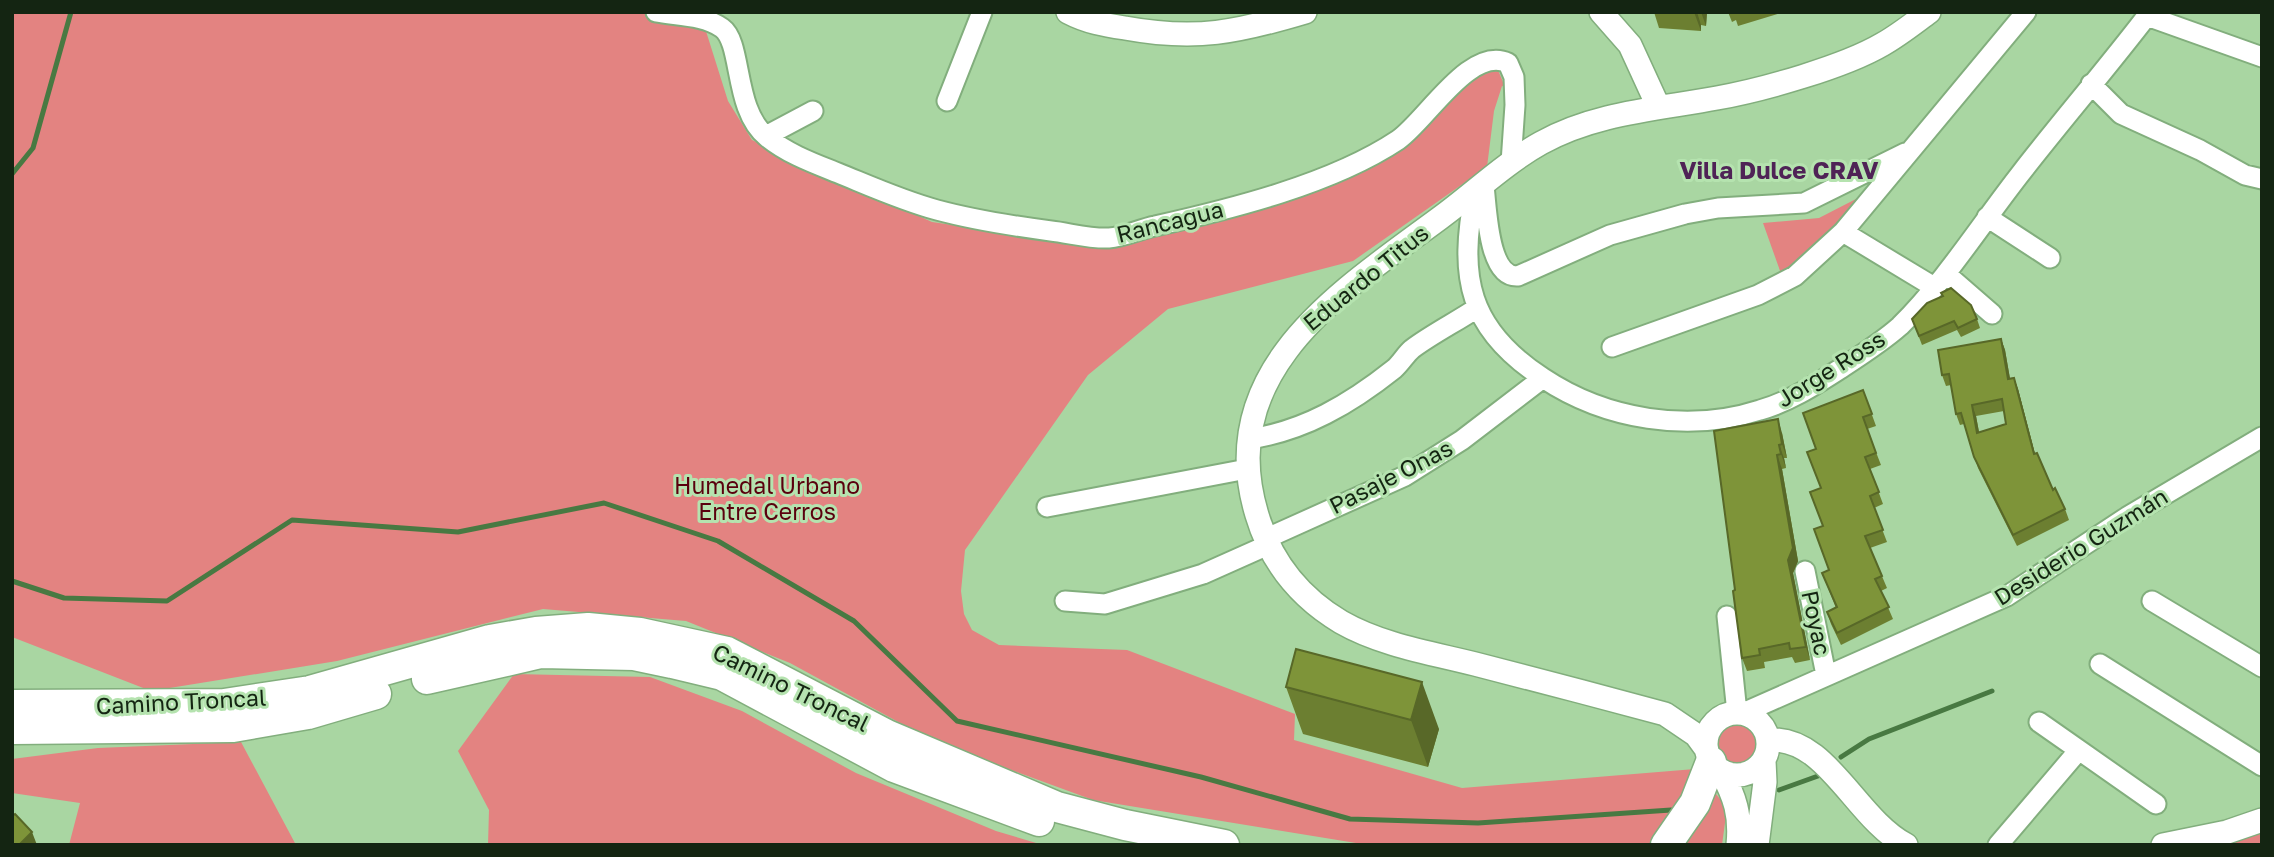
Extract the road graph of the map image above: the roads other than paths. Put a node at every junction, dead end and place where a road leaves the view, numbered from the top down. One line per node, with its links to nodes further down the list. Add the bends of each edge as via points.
1 (656, 12): 14 (street, Rancagua, via 704,20 726,31 742,98)
2 (982, 12): 11 (street)
3 (1068, 12): 4 (street, via 1095,23 1189,36 1216,35)
4 (1305, 12)
5 (1601, 12): 12 (street, via 1630,45)
6 (1929, 12): 12 (street, Eduardo Titus, via 1881,46 1831,67 1719,98)
7 (2026, 12): 15 (street)
8 (2148, 14): 9 (street); 10 (street, Jorge Ross)
9 (2262, 57)
10 (2091, 83): 17 (street, via 2121,114); 19 (street, Jorge Ross)
11 (947, 101)
12 (1658, 106): 16 (street, Eduardo Titus, via 1590,123 1542,142)
13 (813, 111): 14 (street)
14 (766, 136): 16 (street, Rancagua, via 792,154 937,211 1110,238 1254,201 1370,155 1405,136 1471,68 1499,58 1508,63 1514,78)
15 (1915, 147): 18 (street, via 1804,203 1685,214 1610,234 1510,277 1500,271 1494,256); 20 (street)
16 (1511, 163): 18 (street, Eduardo Titus)
17 (2262, 179)
18 (1479, 189): 23 (street, Jorge Ross, via 1467,233 1468,282); 28 (street, Eduardo Titus, via 1304,326 1273,365 1257,401)
19 (1987, 217): 21 (street); 22 (street, Jorge Ross)
20 (1843, 232): 22 (street); 25 (street, via 1795,276 1758,295)
21 (2050, 258)
22 (1940, 280): 24 (street); 26 (street, Jorge Ross, via 1899,326 1859,357 1786,400 1732,418 1710,422 1640,416 1578,399)
23 (1477, 308): 26 (street, Jorge Ross, via 1491,334); 28 (street, via 1412,350 1344,406 1306,425)
24 (1992, 314)
25 (1612, 347)
26 (1543, 378): 31 (street, Pasaje Onas, via 1462,440 1405,476)
27 (2262, 437): 38 (street, Desiderio Guzmán, via 2127,517 2007,596)
28 (1249, 439): 29 (street, Eduardo Titus)
29 (1247, 469): 30 (street); 31 (street, Eduardo Titus)
30 (1047, 507)
31 (1267, 542): 33 (street, Pasaje Onas, via 1202,574 1105,604); 40 (street, Eduardo Titus, via 1293,584 1358,630)
32 (1805, 571): 38 (street, Poyac)
33 (1065, 601)
34 (2152, 601): 37 (street)
35 (1727, 616): 42 (street)
36 (2100, 664): 46 (street)
37 (2262, 667)
38 (1826, 675): 42 (street, Desiderio Guzmán, via 1779,695)
39 (12, 705): 50 (main road, Camino Troncal, via 224,704 310,691 490,640 536,632 588,628 640,634 727,652 887,735 1057,807)
40 (1665, 714): 42 (street, Eduardo Titus); 45 (street, Eduardo Titus, via 1688,728)
41 (2039, 722): 44 (street)
42 (1749, 727): 45 (street, via 1713,725 1707,737); 45 (street, via 1745,775); 53 (street, via 1765,782); 54 (street, Eduardo Titus, via 1796,743 1812,754 1873,822)
43 (12, 729): 49 (main road, Camino Troncal, via 233,727 309,714 437,676 541,653 634,655 722,675 894,767 1059,828)
44 (2080, 750): 47 (street); 55 (street)
45 (1713, 761): 51 (main road, via 1695,803); 52 (street, Eduardo Titus, via 1735,797)
46 (2262, 766)
47 (2156, 804)
48 (2262, 820): 56 (street)
49 (1123, 845)
50 (1224, 845)
51 (1666, 845)
52 (1738, 845)
53 (1757, 845)
54 (1906, 845)
55 (1998, 845)
56 (2163, 845)

